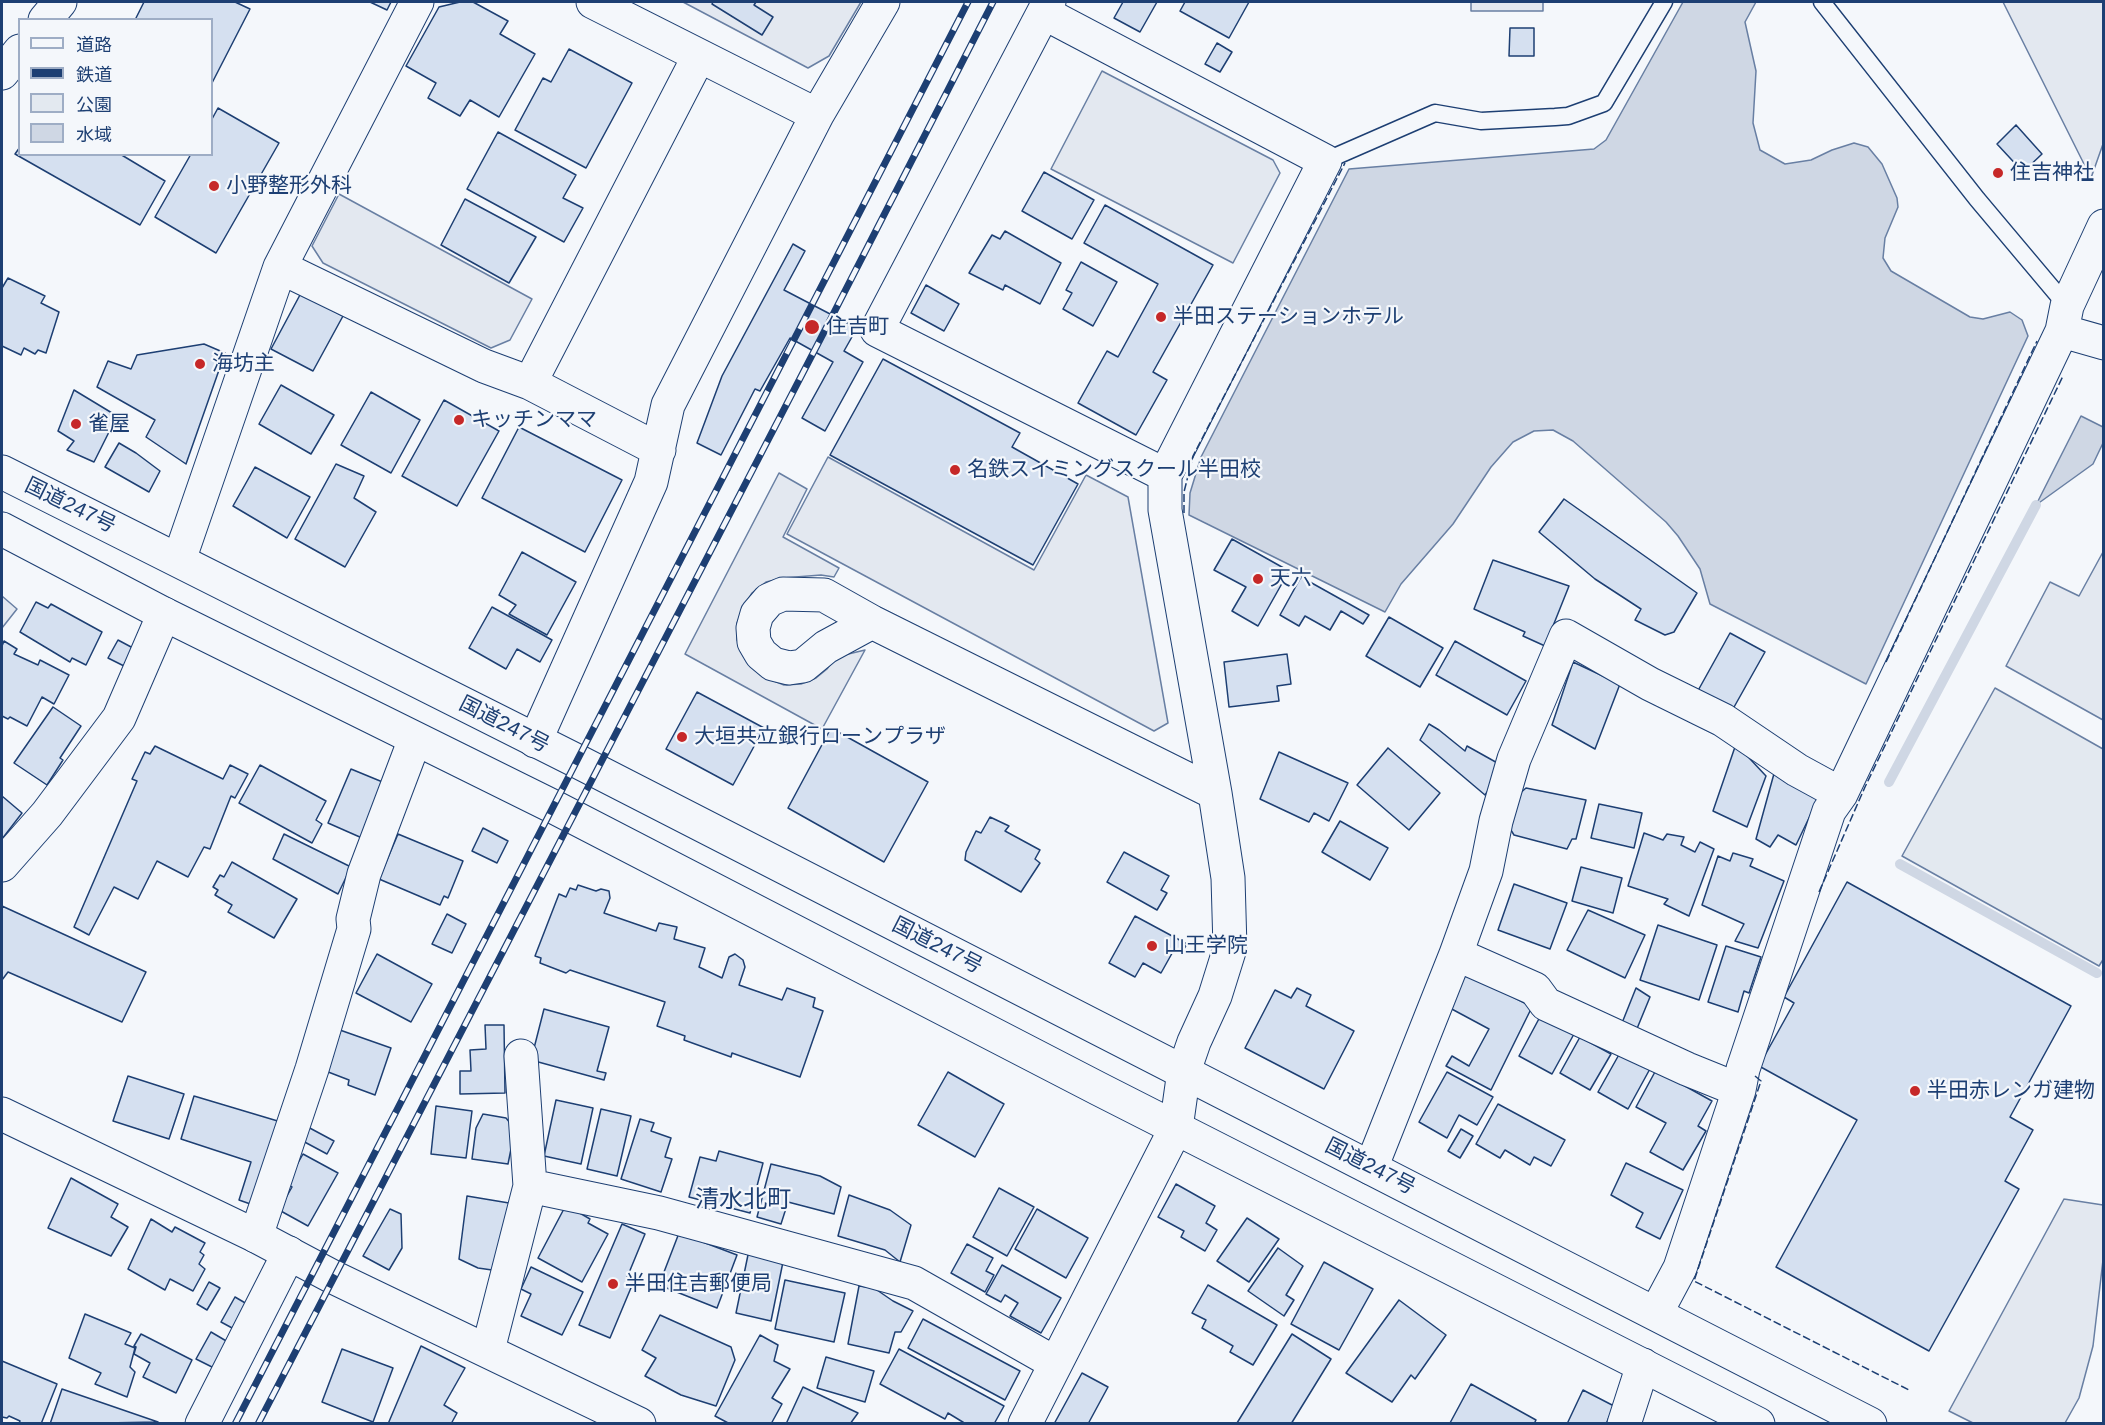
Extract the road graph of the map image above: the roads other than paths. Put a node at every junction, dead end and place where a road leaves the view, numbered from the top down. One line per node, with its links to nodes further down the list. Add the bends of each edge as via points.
1 (60, 2): 8 (main road)
2 (417, 2): 15 (main road)
3 (593, 2): 10 (main road)
4 (883, 2): 12 (main road)
5 (1664, 2): 13 (lane, via 1604,103 1568,116 1544,118 1481,121 1435,113)
6 (1822, 2): 16 (lane, via 1977,199)
7 (1046, 7): 13 (main road); 21 (main road, via 877,330)
8 (47, 18)
9 (18, 53): 11 (main road)
10 (699, 56): 12 (main road); 18 (main road)
11 (2, 73)
12 (816, 116): 19 (main road, via 668,405)
13 (1325, 161): 21 (main road)
14 (2103, 226): 16 (main road)
15 (280, 267): 18 (main road, via 483,366); 23 (main road)
16 (2065, 319): 17 (main road); 29 (main road)
17 (2103, 343)
18 (530, 383): 19 (main road)
19 (658, 450): 27 (main road, via 651,482)
20 (2, 472): 23 (main road, 国道247号)
21 (1165, 475): 28 (main road, via 1165,510)
22 (2, 529): 24 (main road)
23 (179, 560): 27 (main road, 国道247号)
24 (164, 614): 26 (main road); 30 (main road, via 119,718 47,814)
25 (872, 622): 28 (main road)
26 (415, 739): 36 (main road); 39 (main road, via 364,874 338,983)
27 (535, 741): 33 (main road, 国道247号)
28 (1215, 793): 33 (main road, via 1228,878 1230,948)
29 (1841, 794): 31 (main road, via 1797,770 1723,720 1566,636 1514,759 1486,871); 34 (main road, via 1829,811)
30 (2, 865)
31 (1456, 954): 34 (main road, via 1535,989 1546,1004); 37 (main road)
32 (521, 1056): 38 (main road)
33 (1184, 1071): 36 (main road); 37 (main road, 国道247号)
34 (1739, 1089): 41 (main road, via 1680,1268)
35 (2, 1114): 39 (main road)
36 (1176, 1128): 43 (main road); 44 (main road)
37 (1371, 1168): 41 (main road, 国道247号)
38 (531, 1186): 42 (main road); 43 (main road, via 660,1213 914,1283)
39 (256, 1236): 40 (main road)
40 (289, 1253): 42 (main road); 45 (main road)
41 (1656, 1313): 50 (main road, 国道247号)
42 (488, 1350): 46 (main road)
43 (1055, 1364): 47 (main road)
44 (1643, 1365): 48 (main road); 49 (main road)
45 (202, 1424)
46 (639, 1424)
47 (1025, 1424)
48 (1624, 1424)
49 (1758, 1424)
50 (1870, 1424)

